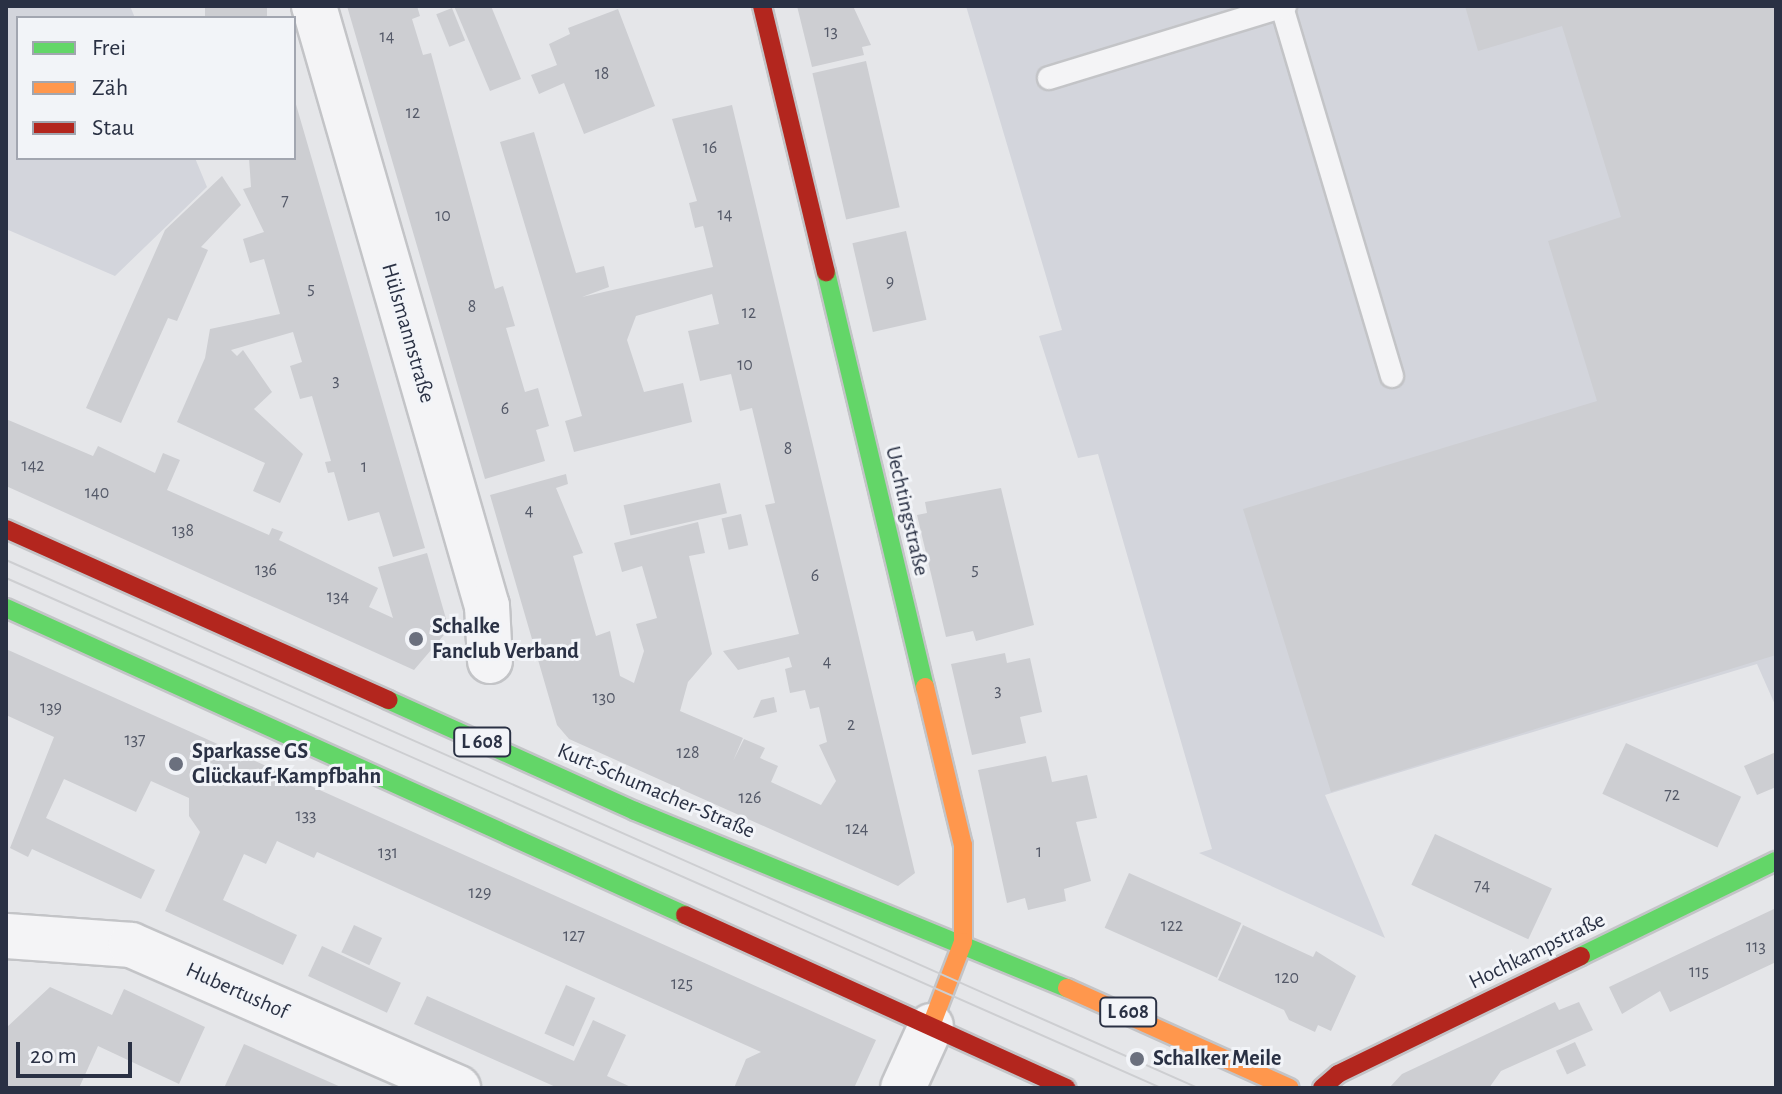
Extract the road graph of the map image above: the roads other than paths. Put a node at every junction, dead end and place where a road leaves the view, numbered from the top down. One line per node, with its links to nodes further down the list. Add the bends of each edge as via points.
1 (314, 6): 8 (street, Hülsmannstraße, via 487,606)
2 (762, 6): 11 (main road, Uechtingstraße, via 963,845)
3 (1283, 6): 4 (lane); 5 (lane)
4 (1049, 78)
5 (1392, 376)
6 (6, 529): 11 (main road, Kurt-Schumacher-Straße / L 608, via 635,811)
7 (6, 608): 12 (main road)
8 (490, 661)
9 (1776, 861): 17 (main road, Hochkampstraße, via 1338,1074)
10 (6, 936): 13 (street, Hubertushof, via 131,945)
11 (963, 942): 12 (main road, Uechtingstraße); 16 (main road, Kurt-Schumacher-Straße / L 608)
12 (931, 1026): 14 (street); 15 (main road)
13 (458, 1088)
14 (903, 1088)
15 (1067, 1088)
16 (1290, 1088)
17 (1322, 1088)

